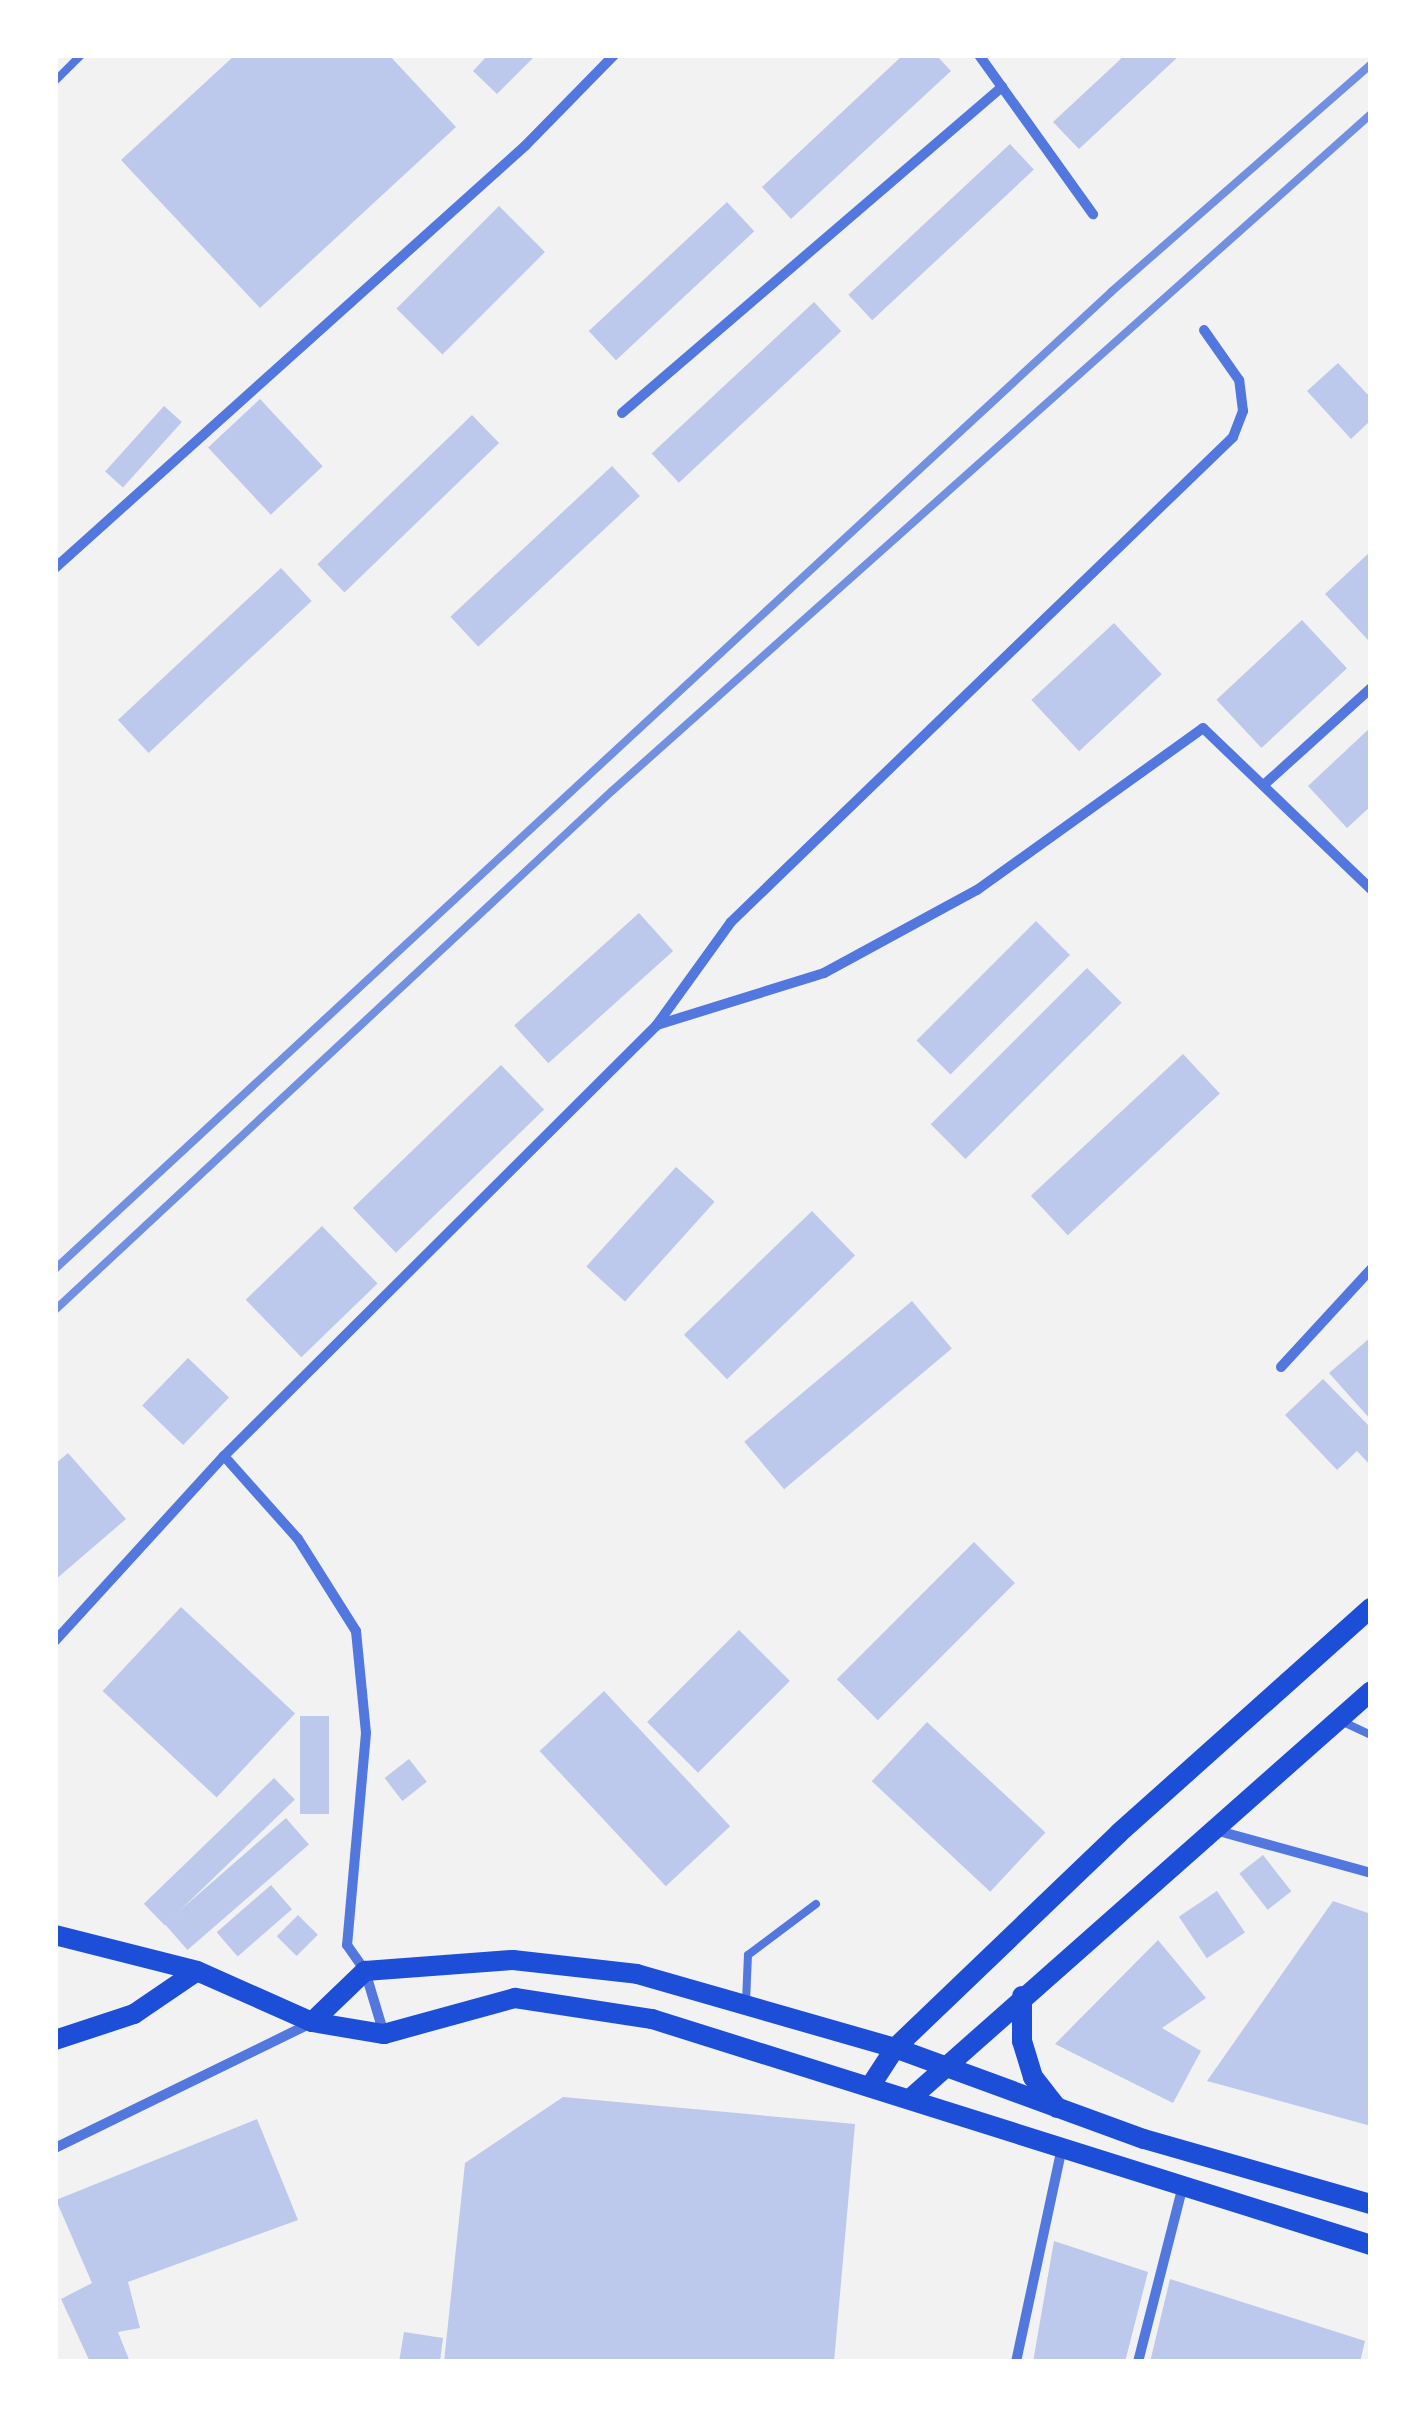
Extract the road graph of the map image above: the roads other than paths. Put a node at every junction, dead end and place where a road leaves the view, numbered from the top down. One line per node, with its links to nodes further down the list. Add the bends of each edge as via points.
1 (81, 55): 4 (lane)
2 (614, 55): 9 (street, via 525,146)
3 (979, 55): 5 (street)
4 (55, 81)
5 (1002, 87): 6 (street); 8 (street)
6 (1092, 214)
7 (1204, 330): 13 (street, via 1239,380 1243,411 1232,437 732,922)
8 (622, 413)
9 (55, 568)
10 (1371, 688): 11 (street)
11 (1266, 783): 12 (street); 13 (street, via 1203,728 977,890 824,973)
12 (1371, 888)
13 (656, 1026): 16 (street)
14 (1371, 1270): 15 (street)
15 (1281, 1367)
16 (224, 1456): 18 (street); 27 (street, via 298,1540 356,1631 366,1732 347,1945)
17 (1371, 1608): 33 (main road, via 1118,1832)
18 (55, 1641)
19 (1371, 1691): 20 (main road)
20 (1338, 1720): 21 (lane); 22 (main road)
21 (1371, 1735)
22 (1214, 1830): 23 (street); 28 (main road)
23 (1371, 1873)
24 (816, 1904): 29 (lane, via 748,1956)
25 (55, 1936): 26 (main road)
26 (198, 1971): 30 (main road); 32 (main road, via 134,2014)
27 (364, 1972): 29 (main road, via 550,1962 637,1974); 30 (main road); 31 (street)
28 (1022, 1996): 34 (main road); 37 (main road, via 1022,2041 1033,2077)
29 (746, 2002): 33 (main road)
30 (312, 2022): 31 (main road); 39 (street)
31 (384, 2034): 35 (main road, via 515,1998 574,2003 652,2019)
32 (55, 2040)
33 (896, 2048): 34 (main road); 35 (main road)
34 (942, 2066): 36 (main road); 37 (main road)
35 (871, 2085): 36 (main road)
36 (912, 2098): 38 (main road)
37 (1057, 2108): 41 (main road)
38 (1062, 2147): 40 (main road); 43 (street)
39 (55, 2148)
40 (1183, 2186): 42 (main road); 44 (street)
41 (1371, 2204)
42 (1371, 2245)
43 (1016, 2362)
44 (1138, 2362)

